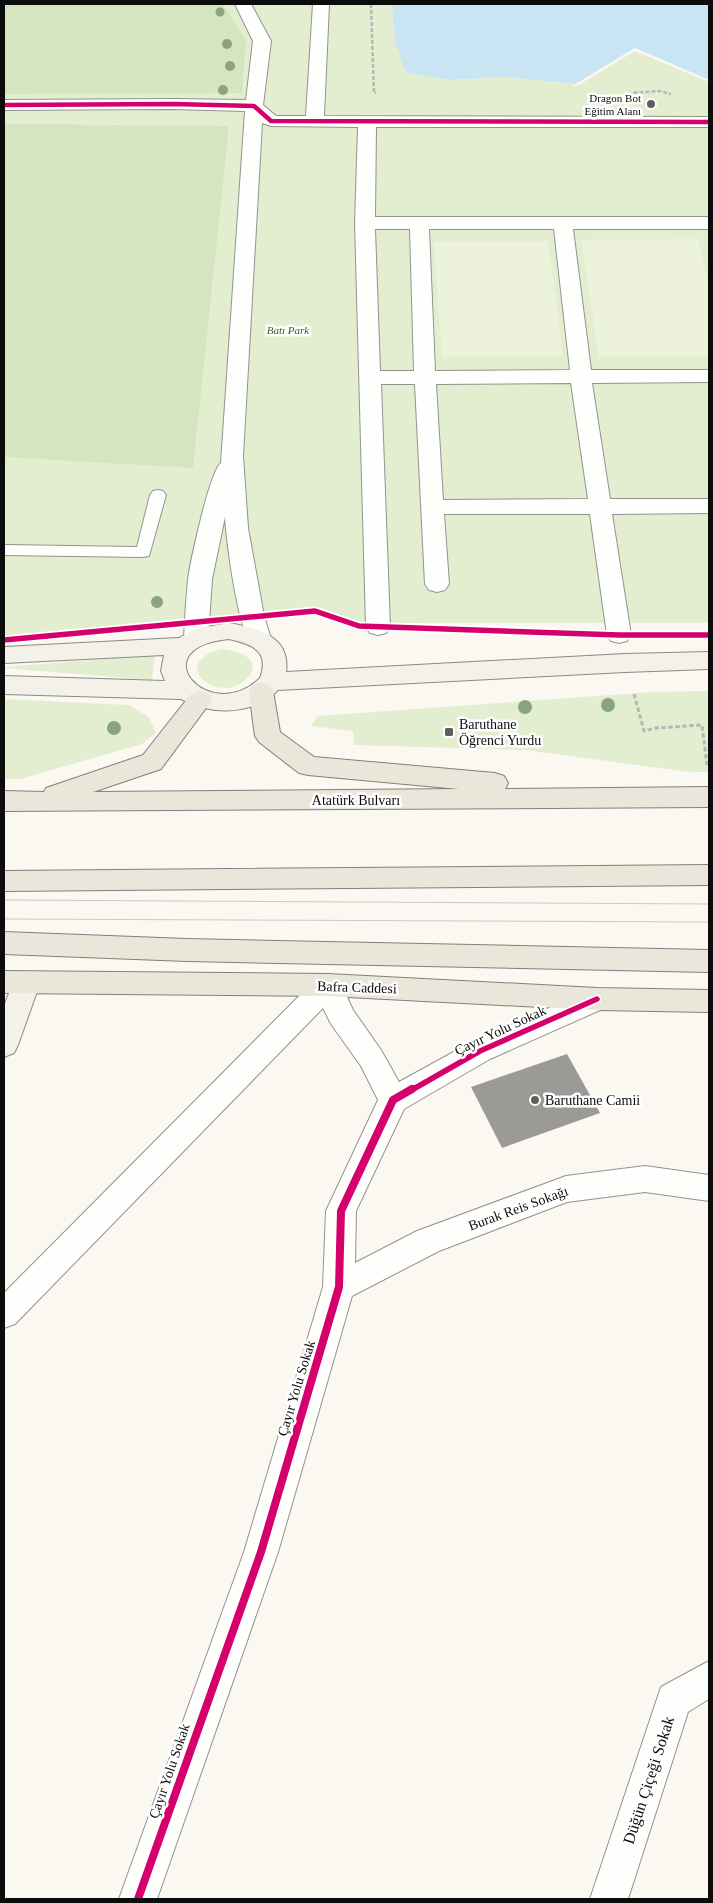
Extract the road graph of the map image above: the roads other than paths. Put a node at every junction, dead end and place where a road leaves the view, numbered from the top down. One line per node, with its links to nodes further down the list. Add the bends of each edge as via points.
1 (243, 4): 4 (street, via 262,41)
2 (321, 4): 5 (street)
3 (4, 105): 4 (street)
4 (254, 106): 5 (street, via 271,120); 16 (street)
5 (315, 121): 6 (street)
6 (367, 121): 7 (street); 9 (street)
7 (709, 122)
8 (563, 222): 10 (street); 11 (street); 14 (street)
9 (365, 223): 10 (street); 15 (street)
10 (419, 223): 13 (street)
11 (709, 224)
12 (709, 376): 14 (street)
13 (425, 377): 14 (street); 15 (street); 19 (street)
14 (581, 377): 20 (street)
15 (371, 378): 23 (street)
16 (232, 456): 25 (street, via 237,528); 26 (street, via 218,497)
17 (158, 495): 21 (lane, via 143,552)
18 (709, 506): 20 (street)
19 (433, 507): 20 (street); 22 (street)
20 (601, 507): 24 (street)
21 (4, 550)
22 (437, 584)
23 (378, 627)
24 (619, 635)
25 (259, 639): 26 (main road, via 229,631 212,633); 30 (main road, via 275,659 275,670)
26 (190, 642): 27 (main road); 31 (main road, via 176,657 173,668 176,680)
27 (4, 655)
28 (709, 661): 30 (main road, via 625,663)
29 (4, 685): 31 (main road)
30 (266, 687): 31 (main road, via 243,700 221,703); 32 (main road, via 268,736 308,766)
31 (192, 695): 35 (main road, via 152,762)
32 (656, 797): 33 (main road, Atatürk Bulvarı); 35 (main road, Atatürk Bulvarı)
33 (709, 797)
34 (4, 801): 35 (main road, Atatürk Bulvarı)
35 (32, 802)
36 (709, 875): 37 (main road)
37 (4, 881)
38 (4, 943): 39 (main road)
39 (709, 961)
40 (15, 983): 41 (main road, Bafra Caddesi); 44 (main road)
41 (328, 985): 42 (main road, Bafra Caddesi); 45 (street, via 341,1016 371,1058); 48 (street)
42 (597, 999): 43 (main road, Bafra Caddesi); 45 (street, Çayır Yolu Sokak, via 480,1050)
43 (709, 1001)
44 (4, 1045)
45 (393, 1100): 47 (street, Çayır Yolu Sokak, via 341,1211)
46 (709, 1188): 47 (street, Burak Reis Sokağı, via 645,1179 566,1188 428,1241)
47 (340, 1287): 50 (street, Çayır Yolu Sokak, via 260,1552)
48 (4, 1314)
49 (709, 1679): 51 (street, Düğün Çiçeği Sokak, via 674,1700)
50 (138, 1899)
51 (609, 1899)

